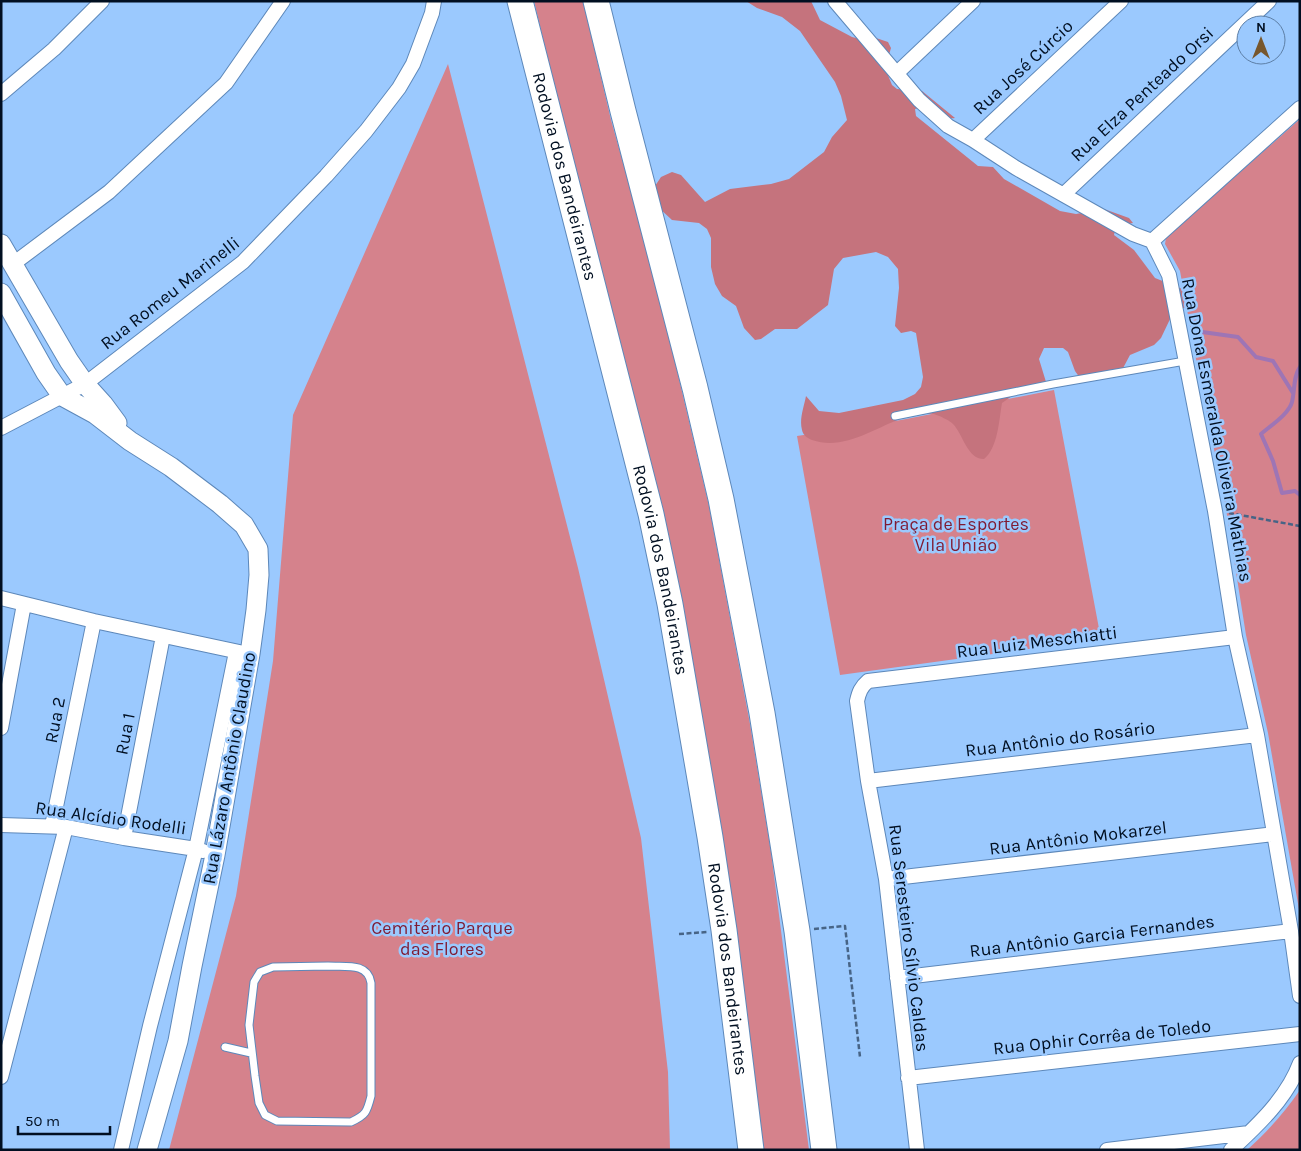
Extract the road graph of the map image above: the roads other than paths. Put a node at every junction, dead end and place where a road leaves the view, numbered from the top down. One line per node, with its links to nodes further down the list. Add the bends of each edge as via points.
1 (102, 1): 11 (street, via 54,49)
2 (283, 1): 17 (street, via 226,83 109,192)
3 (434, 1): 20 (street, Rua Romeu Marinelli, via 413,64 399,88 326,176 244,262)
4 (520, 1): 55 (highway, Rodovia dos Bandeirantes, via 651,514 710,837)
5 (596, 1): 56 (highway, via 721,499 762,713 797,931)
6 (834, 1): 10 (street)
7 (974, 1): 10 (street)
8 (1121, 1): 13 (street, Rua José Cúrcio)
9 (1269, 1): 14 (street, Rua Elza Penteado Orsi)
10 (897, 73): 13 (street, via 919,100 948,126)
11 (1, 94)
12 (1300, 108): 15 (street)
13 (973, 140): 14 (street)
14 (1064, 194): 15 (street, via 1133,234)
15 (1152, 241): 19 (street, Rua Dona Esmeralda Oliveira Mathias, via 1169,275)
16 (1, 244): 17 (main road, Rua Lázaro Antônio Claudino)
17 (13, 264): 20 (main road, Rua Lázaro Antônio Claudino)
18 (1, 293): 21 (main road)
19 (1185, 361): 22 (lane); 29 (street, Rua Dona Esmeralda Oliveira Mathias, via 1215,511)
20 (85, 384): 21 (street, Rua Romeu Marinelli); 24 (main road, Rua Lázaro Antônio Claudino)
21 (62, 396): 23 (street, Rua Romeu Marinelli); 24 (main road, Rua Lázaro Antônio Claudino, via 95,414)
22 (895, 416)
23 (1, 428)
24 (130, 440): 30 (main road, Rua Lázaro Antônio Claudino, via 220,504 244,526 258,549 256,610)
25 (1, 598): 26 (street)
26 (24, 604): 27 (street); 32 (street)
27 (94, 621): 28 (street); 36 (street, Rua 2)
28 (162, 636): 30 (street); 38 (street, Rua 1)
29 (1235, 637): 31 (street, Rua Luiz Meschiatti, via 868,681 862,686); 33 (street, Rua Dona Esmeralda Oliveira Mathias)
30 (243, 653): 39 (street); 40 (main road, Rua Lázaro Antônio Claudino)
31 (857, 701): 34 (street, Rua Seresteiro Sílvio Caldas)
32 (1, 728)
33 (1256, 735): 34 (street, Rua Antônio do Rosário); 37 (street, Rua Dona Esmeralda Oliveira Mathias)
34 (868, 781): 41 (street, Rua Seresteiro Sílvio Caldas)
35 (1, 825): 36 (street, Rua Alcídio Rodelli)
36 (59, 827): 38 (street, Rua Alcídio Rodelli); 49 (street, Rua 2)
37 (1274, 834): 41 (street, Rua Antônio Mokarzel); 42 (street, Rua Dona Esmeralda Oliveira Mathias)
38 (124, 838): 39 (street, Rua Alcídio Rodelli)
39 (196, 849): 40 (street, Rua Alcídio Rodelli); 53 (street)
40 (215, 855): 54 (main road, Rua Lázaro Antônio Claudino, via 178,1041)
41 (886, 879): 43 (street, Rua Seresteiro Sílvio Caldas)
42 (1291, 931): 43 (street, Rua Antônio Garcia Fernandes); 44 (street, Rua Dona Esmeralda Oliveira Mathias)
43 (897, 978): 50 (street, Rua Seresteiro Sílvio Caldas)
44 (1300, 996)
45 (1300, 1034): 50 (street, Rua Ophir Corrêa de Toledo)
46 (225, 1047): 47 (lane)
47 (252, 1053): 47 (lane, via 249,1025 254,982 260,972 273,966 358,967 366,970 372,983 371,1096 361,1117 351,1122 277,1121 265,1115 259,1103)
48 (1300, 1063): 51 (street, via 1282,1098)
49 (1, 1077)
50 (908, 1078): 57 (street, Rua Seresteiro Sílvio Caldas)
51 (1249, 1133): 52 (street); 60 (street)
52 (1173, 1142): 58 (street); 59 (street)
53 (121, 1150)
54 (148, 1150)
55 (751, 1150)
56 (824, 1150)
57 (917, 1150)
58 (1107, 1150)
59 (1193, 1150)
60 (1231, 1150)

